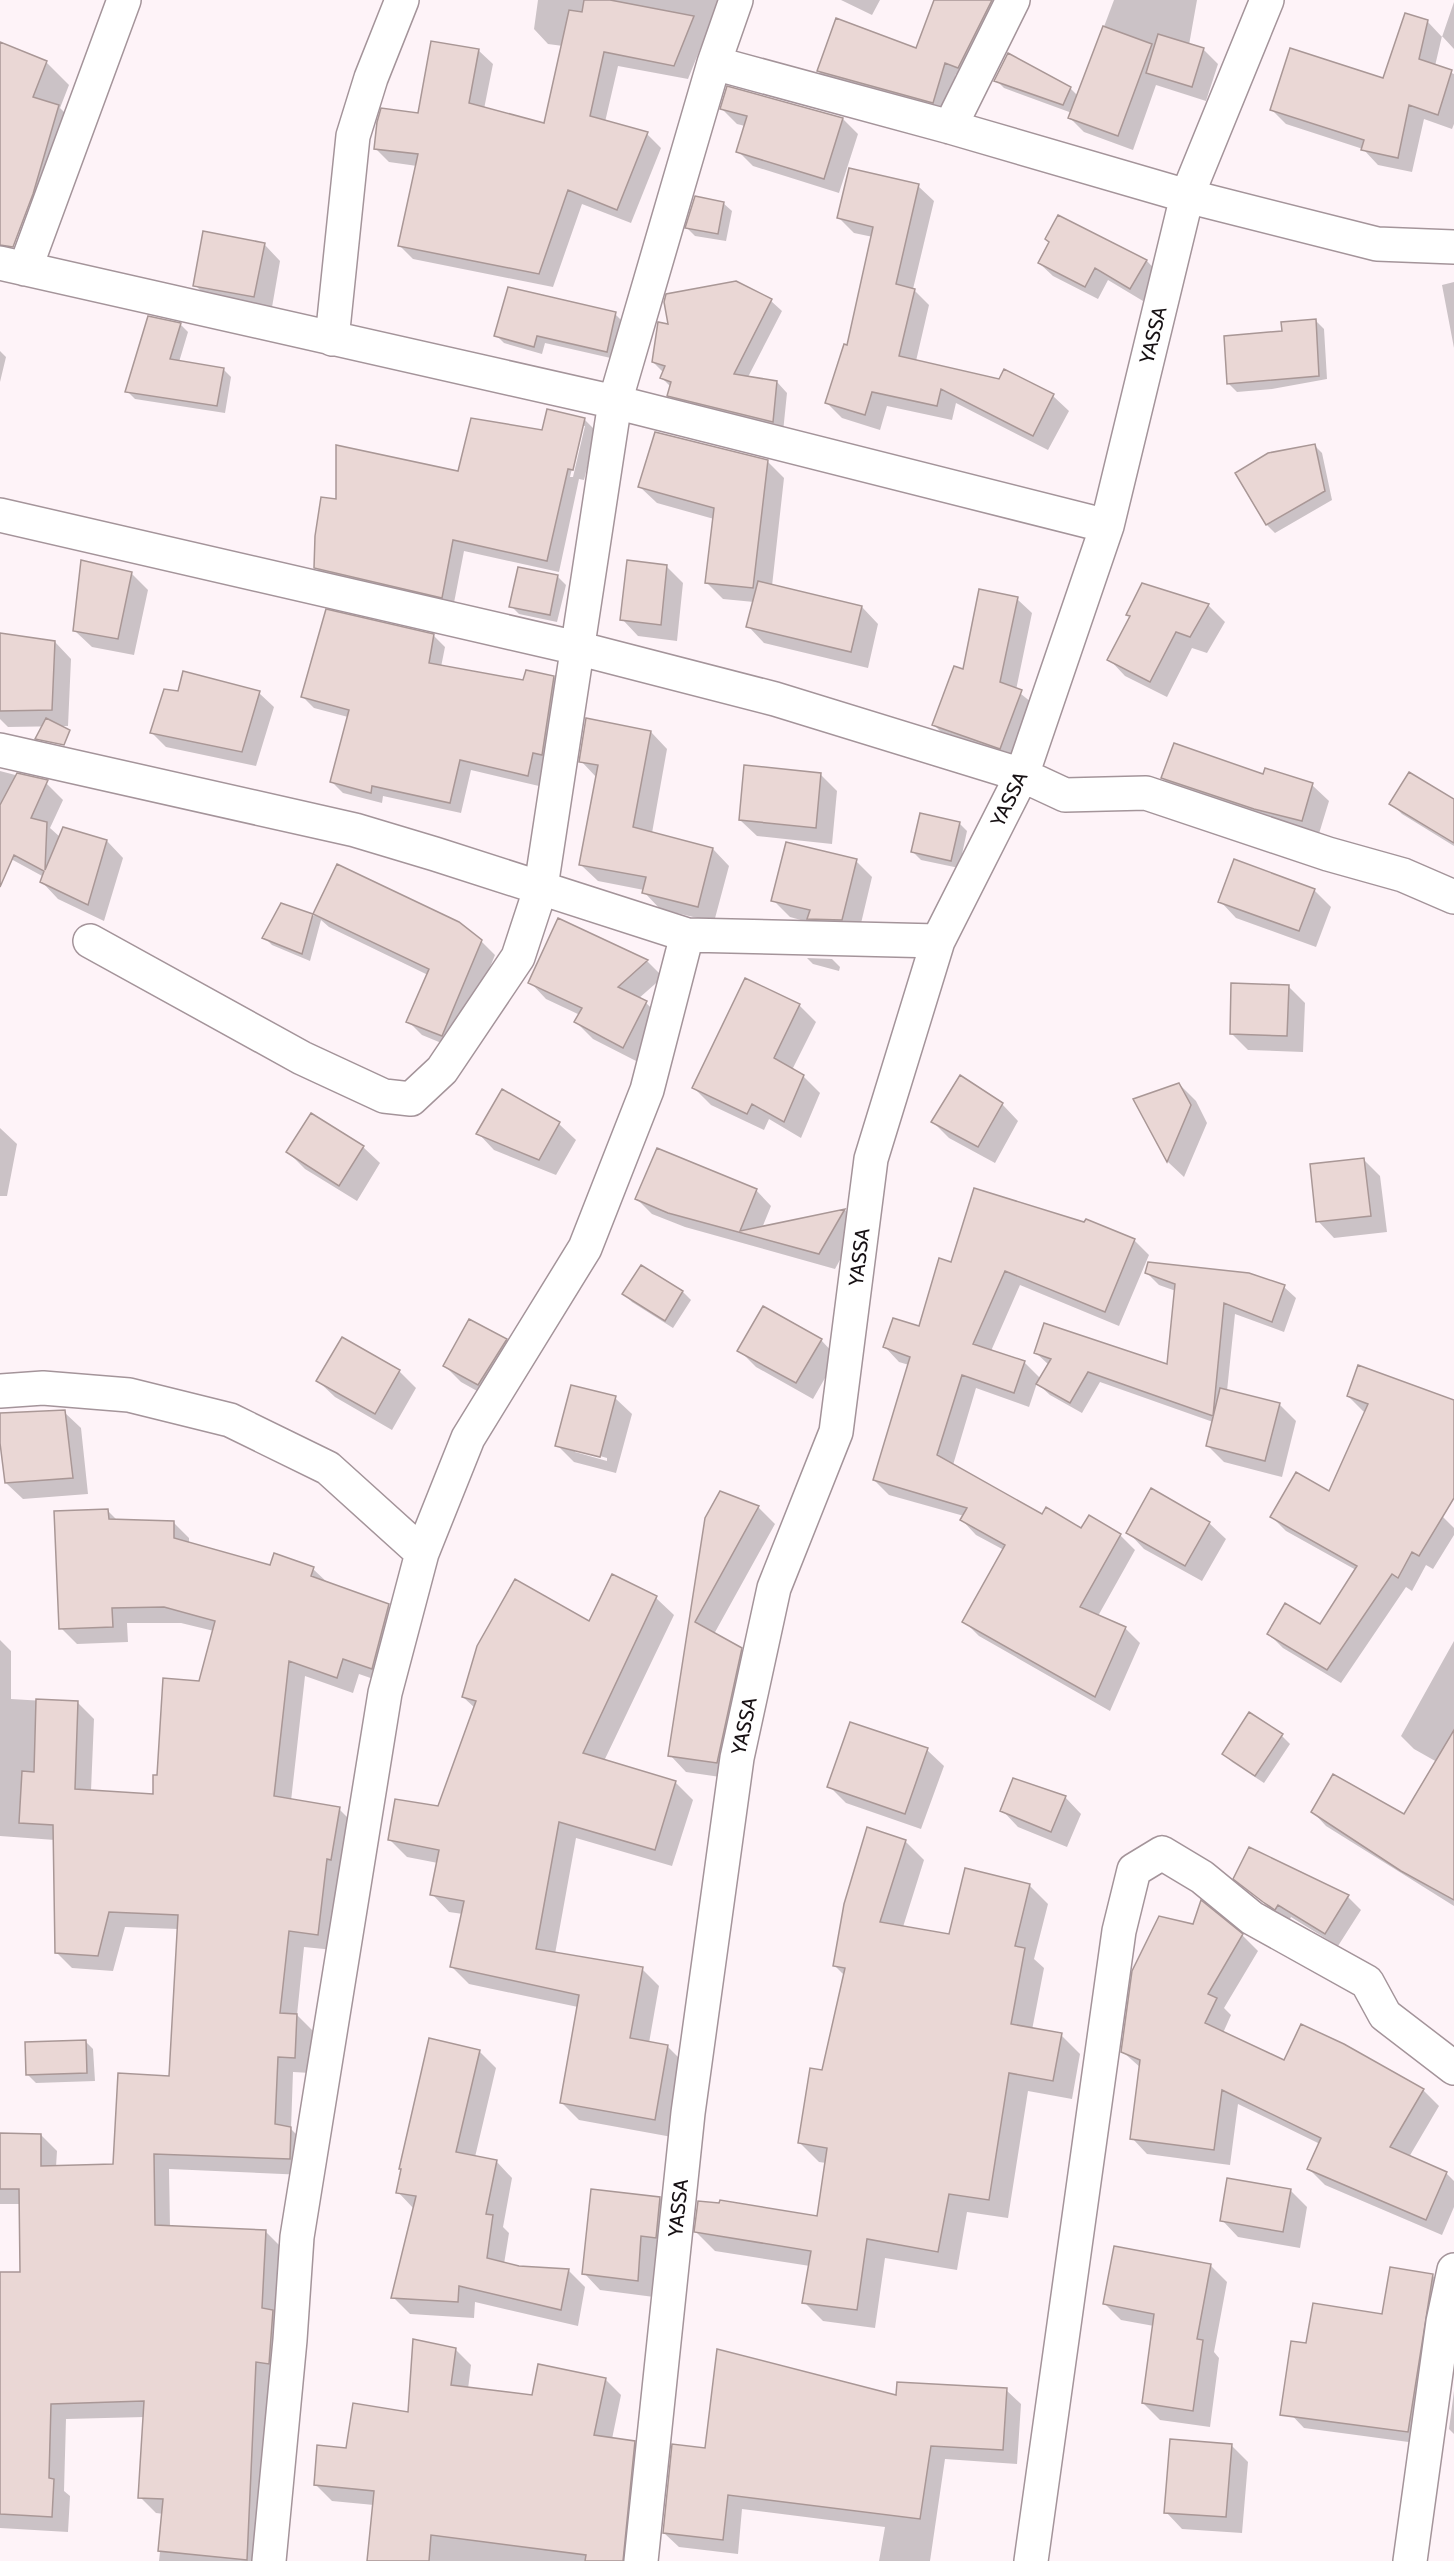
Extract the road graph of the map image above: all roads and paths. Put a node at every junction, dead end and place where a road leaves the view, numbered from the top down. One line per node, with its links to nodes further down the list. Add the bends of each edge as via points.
1 (124, 0): 10 (street)
2 (402, 0): 11 (street, via 353,136)
3 (736, 0): 6 (street)
4 (1013, 0): 7 (street)
5 (1267, 0): 8 (street, YASSA)
6 (714, 63): 7 (street); 12 (street)
7 (950, 127): 8 (street)
8 (1187, 196): 9 (street, via 1377,244); 14 (street, YASSA)
9 (1454, 247)
10 (12, 266): 11 (street)
11 (332, 339): 12 (street)
12 (615, 402): 14 (street); 15 (street)
13 (0, 515): 15 (street)
14 (1107, 526): 17 (street, YASSA)
15 (577, 648): 17 (street, via 775,699); 18 (street)
16 (0, 750): 18 (street, via 355,831)
17 (1022, 776): 19 (street, via 1065,795 1146,793 1403,875); 22 (street, YASSA)
18 (541, 887): 20 (street); 21 (street, via 518,957 442,1070 411,1099 384,1096 302,1058)
19 (1454, 897)
20 (687, 935): 22 (street); 24 (street, via 647,1090 585,1248 468,1438)
21 (90, 941)
22 (938, 941): 28 (street, YASSA, via 871,1159 836,1432 774,1588 737,1758 688,2113)
23 (0, 1391): 24 (street, via 44,1388 129,1395 230,1419 328,1468)
24 (422, 1553): 27 (street, via 385,1693 297,2237)
25 (1454, 2068): 29 (street, via 1385,2015 1367,1982 1252,1918 1202,1877 1162,1853 1134,1870 1119,1931)
26 (1454, 2270): 30 (street, via 1443,2322)
27 (269, 2561)
28 (641, 2561)
29 (1031, 2561)
30 (1410, 2561)

